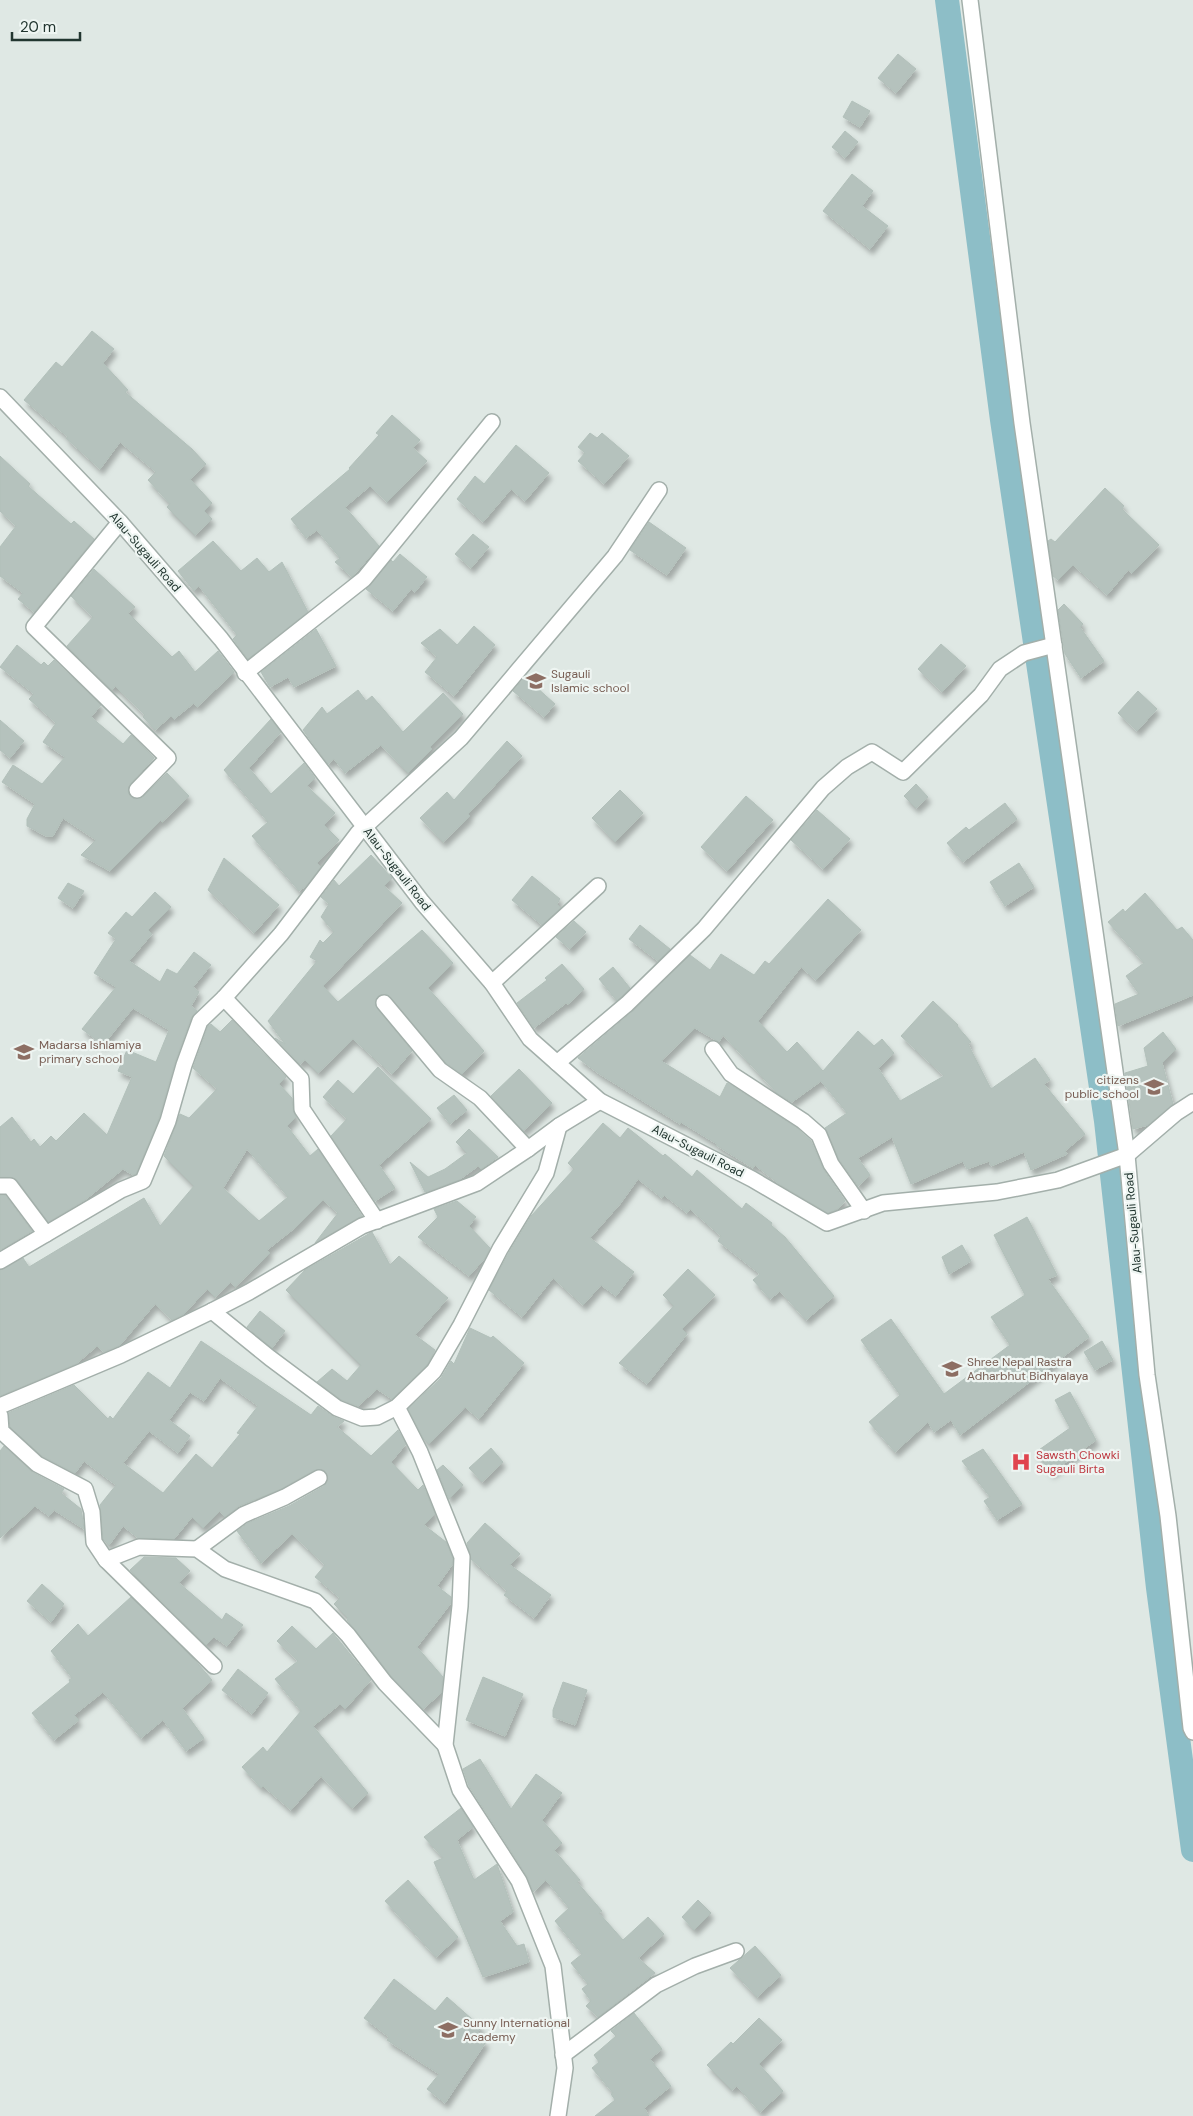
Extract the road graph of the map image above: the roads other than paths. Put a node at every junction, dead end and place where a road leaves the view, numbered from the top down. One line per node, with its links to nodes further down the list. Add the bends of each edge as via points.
1 (970, 0): 6 (street, via 1022,423)
2 (2, 404): 5 (street, Alau-Sugauli Road)
3 (492, 422): 7 (street, via 364,580)
4 (659, 490): 9 (street, via 615,556 460,738)
5 (120, 522): 7 (street, Alau-Sugauli Road); 8 (street, via 34,627 168,758)
6 (1054, 645): 15 (street, via 1024,652 1000,669 981,695 903,772 872,752 847,767 823,788 704,929 627,1004); 20 (street)
7 (245, 673): 9 (street, Alau-Sugauli Road)
8 (137, 790)
9 (364, 827): 11 (street, Alau-Sugauli Road, via 422,902); 12 (street, via 280,934)
10 (598, 886): 11 (street)
11 (492, 983): 15 (street, Alau-Sugauli Road, via 530,1039)
12 (224, 998): 23 (street, via 301,1080 302,1109); 24 (street, via 200,1021 168,1121 143,1181 121,1190)
13 (384, 1003): 19 (street, via 440,1070 480,1098)
14 (713, 1049): 22 (street, via 731,1074 803,1121 818,1135 831,1164)
15 (557, 1063): 16 (street, Alau-Sugauli Road)
16 (600, 1101): 18 (street); 22 (street, Alau-Sugauli Road, via 827,1223)
17 (1193, 1102): 20 (street)
18 (559, 1126): 19 (street); 28 (street, via 546,1173 500,1248 461,1325 434,1371)
19 (528, 1149): 23 (street, via 477,1182)
20 (1116, 1159): 22 (street, Alau-Sugauli Road, via 1058,1180 997,1192 883,1203); 34 (street, Alau-Sugauli Road, via 1168,1516)
21 (0, 1186): 24 (street, via 10,1186)
22 (864, 1211)
23 (377, 1221): 26 (street, via 362,1226)
24 (46, 1234): 25 (street)
25 (0, 1260)
26 (212, 1311): 27 (street, via 121,1355); 28 (street, via 337,1408 362,1418 377,1417)
27 (0, 1406)
28 (396, 1407): 35 (street, via 420,1452 462,1557)
29 (0, 1416): 32 (street, via 1,1430 37,1464 85,1489 92,1512 94,1542)
30 (319, 1478): 31 (street, via 243,1515)
31 (197, 1548): 32 (street, via 139,1547); 35 (street, via 225,1569 315,1601 348,1635 385,1684)
32 (106, 1560): 33 (street)
33 (214, 1666)
34 (1193, 1732)
35 (445, 1745): 37 (street, via 460,1790 519,1881 553,1966)
36 (736, 1951): 37 (street, via 694,1966 656,1985)
37 (563, 2055): 38 (street, via 565,2068)
38 (558, 2116)

